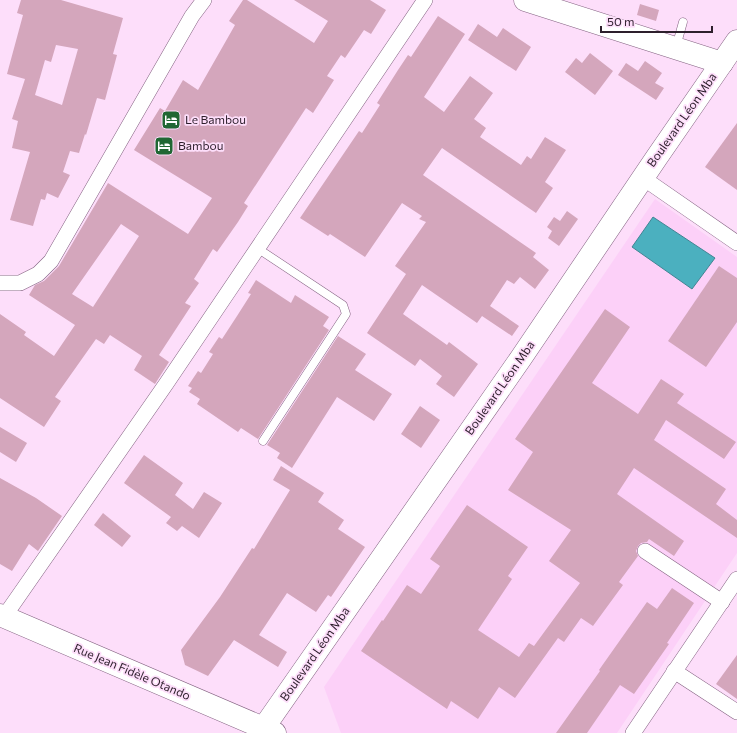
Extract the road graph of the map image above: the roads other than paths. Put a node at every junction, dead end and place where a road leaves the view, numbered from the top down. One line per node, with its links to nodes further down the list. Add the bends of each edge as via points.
1 (204, 0): 11 (street, via 192,16 51,261 38,274 20,282)
2 (425, 0): 10 (street)
3 (525, 0): 6 (street)
4 (683, 22): 6 (lane)
5 (737, 42): 7 (street, Boulevard Léon Mba)
6 (676, 48): 7 (street)
7 (722, 63): 8 (street, Boulevard Léon Mba)
8 (643, 178): 9 (street); 19 (street, Boulevard Léon Mba)
9 (737, 243)
10 (257, 248): 12 (lane, via 343,305 346,314); 16 (street, via 166,384)
11 (0, 283)
12 (263, 441)
13 (645, 551): 15 (street)
14 (737, 579): 15 (street)
15 (722, 602): 17 (street)
16 (2, 616): 19 (street, Rue Jean Fidèle Otando)
17 (674, 671): 18 (street); 20 (street)
18 (737, 712)
19 (266, 731)
20 (632, 733)

